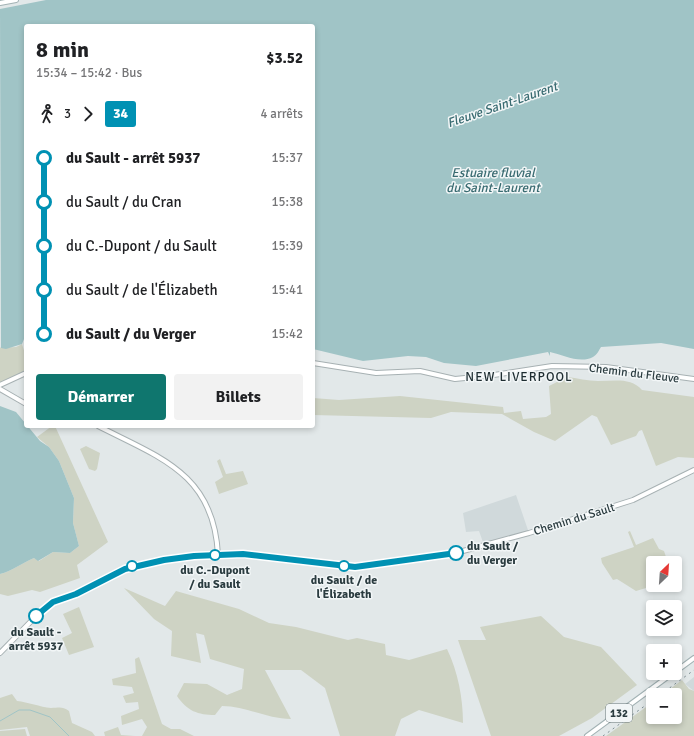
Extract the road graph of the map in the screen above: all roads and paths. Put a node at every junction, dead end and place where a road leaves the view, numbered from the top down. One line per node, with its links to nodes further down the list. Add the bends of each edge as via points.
1 (16, 0): 2 (street)
2 (0, 3)
3 (315, 363): 5 (street, Chemin du Fleuve, via 376,373 420,371 455,379 552,366 606,367)
4 (24, 374): 6 (street)
5 (694, 379)
6 (0, 385)
7 (0, 389): 8 (street)
8 (24, 403)
9 (102, 428): 11 (street, via 174,466 187,477 209,510 217,533)
10 (694, 470): 11 (street, Chemin du Sault, via 632,500 529,533 452,554 355,567 267,556)
11 (218, 555): 12 (street, Chemin du Sault, via 164,560 125,569 42,610)
12 (0, 653)
13 (694, 658): 14 (street, 132)
14 (682, 666)
15 (663, 680): 16 (street, 132)
16 (587, 736)

